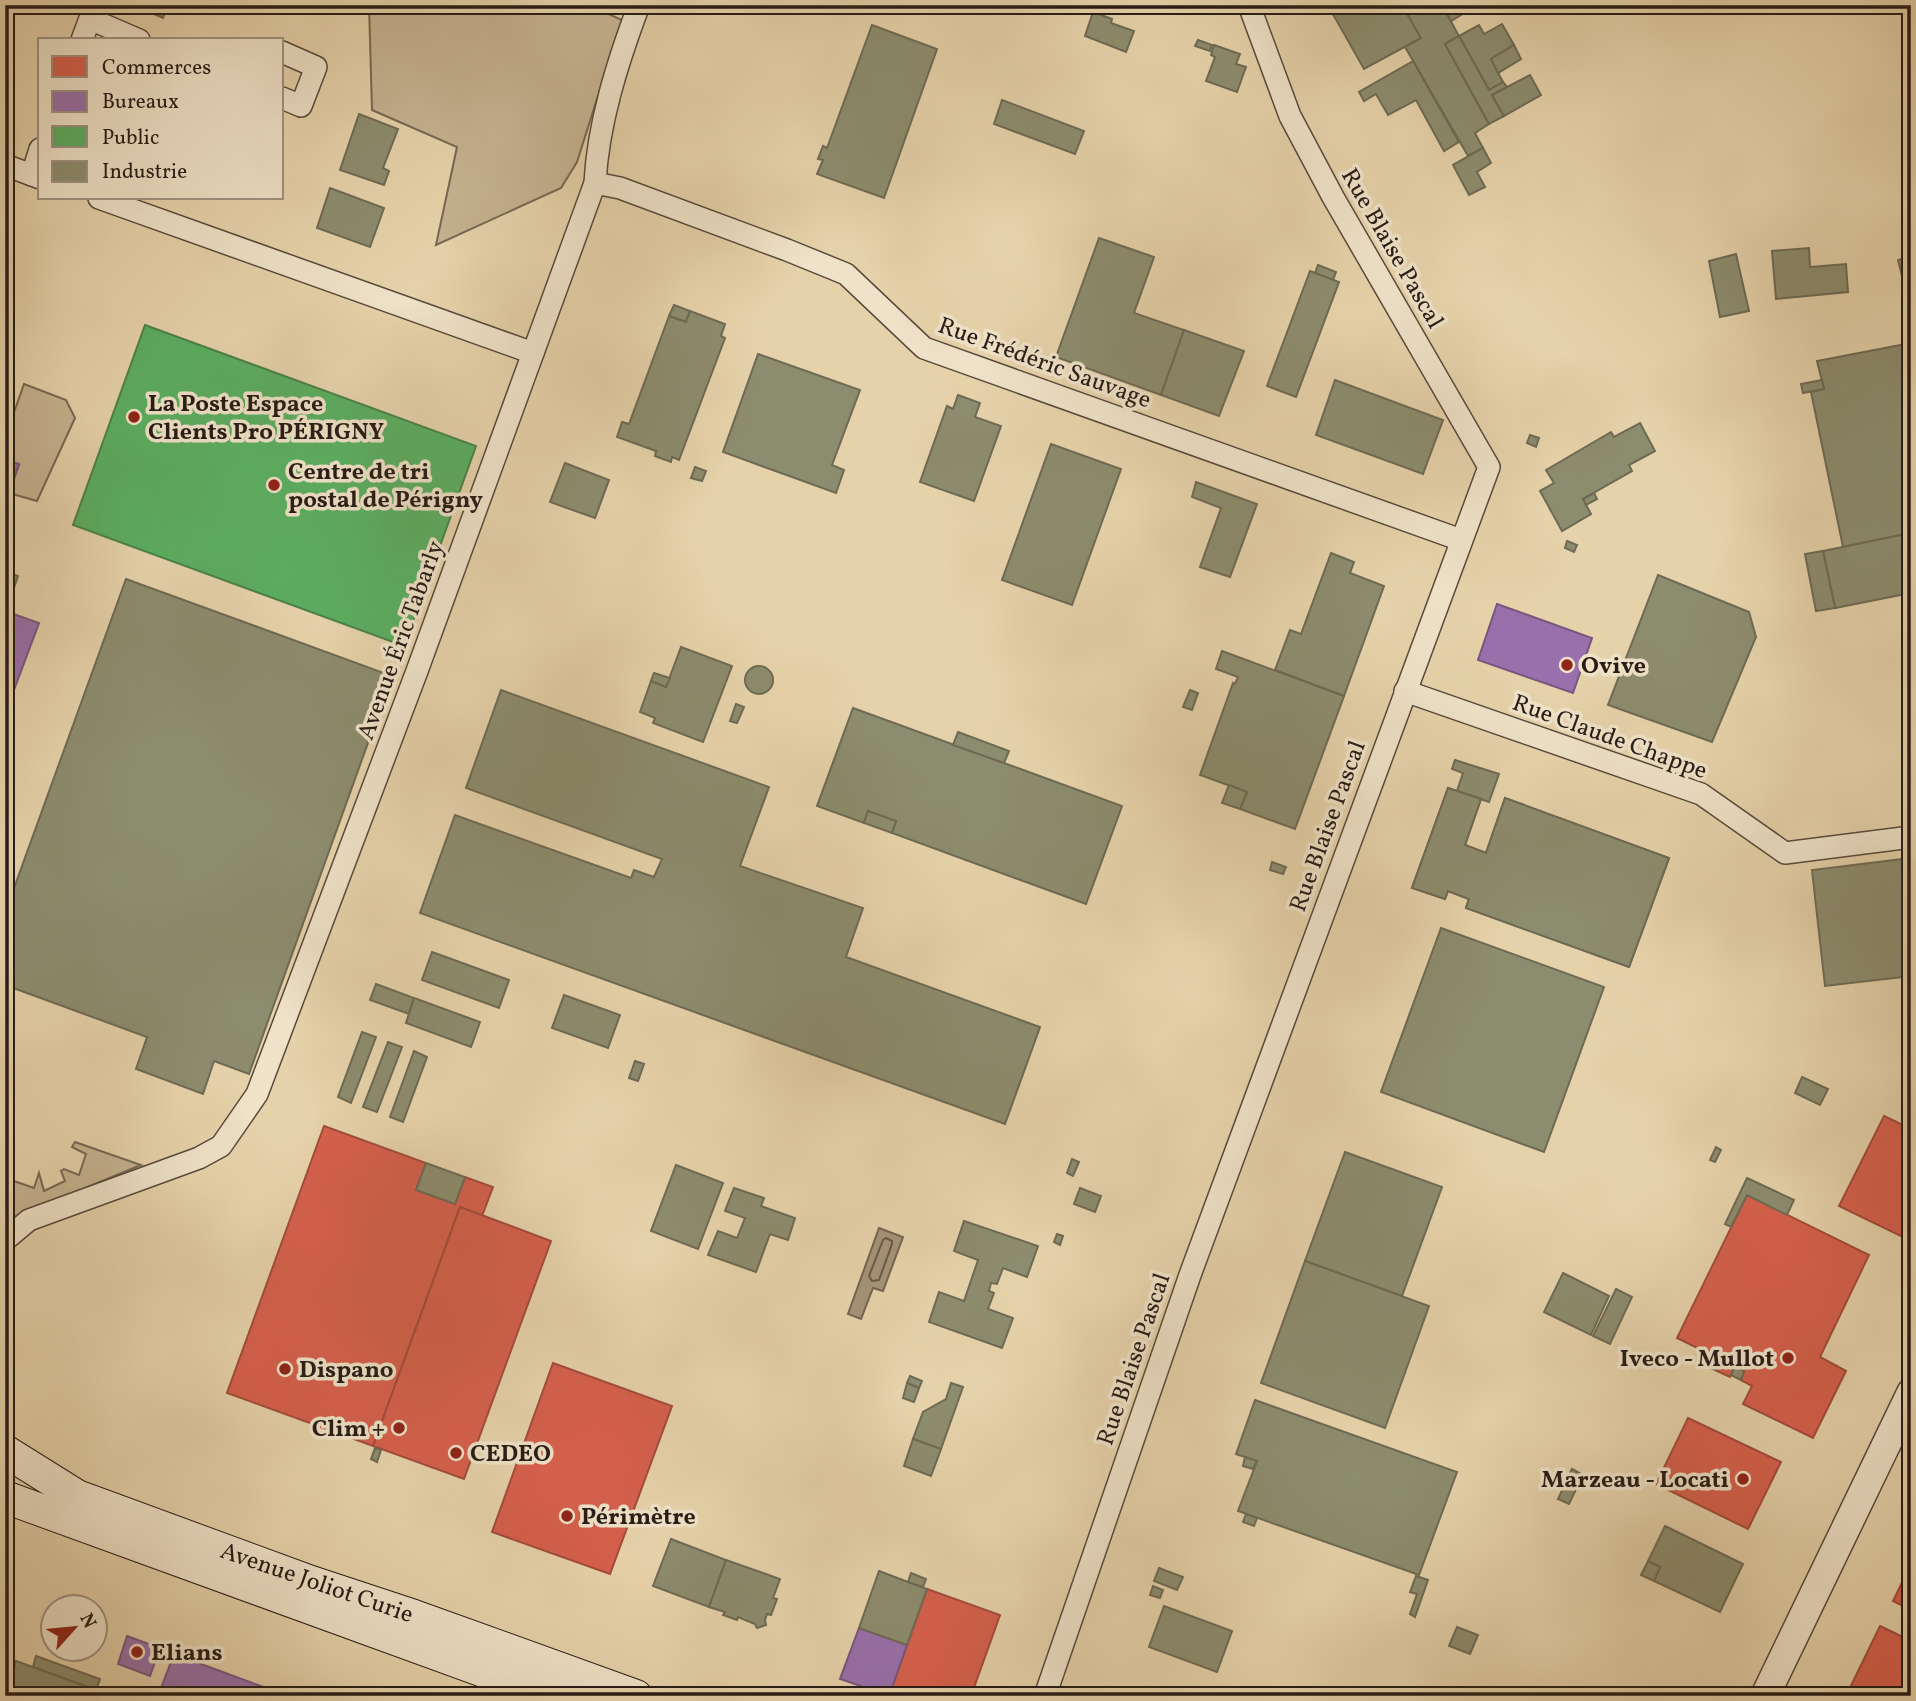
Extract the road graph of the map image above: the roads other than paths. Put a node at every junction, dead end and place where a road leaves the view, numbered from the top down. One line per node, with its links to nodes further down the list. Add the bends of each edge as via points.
1 (639, 5): 10 (street, Avenue Éric Tabarly, via 602,128)
2 (1249, 5): 13 (street, Rue Blaise Pascal, via 1290,116 1489,467)
3 (92, 12): 4 (street); 5 (street)
4 (83, 38)
5 (136, 38)
6 (284, 53): 7 (street, via 316,67 301,106)
7 (284, 99)
8 (5, 165): 9 (street)
9 (36, 176)
10 (594, 183): 12 (street, Avenue Éric Tabarly); 13 (street, Rue Frédéric Sauvage, via 620,188 846,274 924,348)
11 (105, 200): 12 (street)
12 (533, 353): 16 (street, Avenue Éric Tabarly, via 257,1094 221,1146 29,1220)
13 (1461, 540): 14 (street, Rue Blaise Pascal)
14 (1405, 691): 15 (street, Rue Claude Chappe, via 1701,794 1785,853); 22 (street, Rue Blaise Pascal, via 1190,1275)
15 (1911, 837)
16 (5, 1240)
17 (1911, 1393): 23 (street)
18 (5, 1451): 21 (main road, Avenue Joliot Curie, via 77,1496)
19 (5, 1497): 20 (main road, Avenue Joliot Curie)
20 (552, 1696)
21 (636, 1696)
22 (1045, 1696)
23 (1765, 1696)

